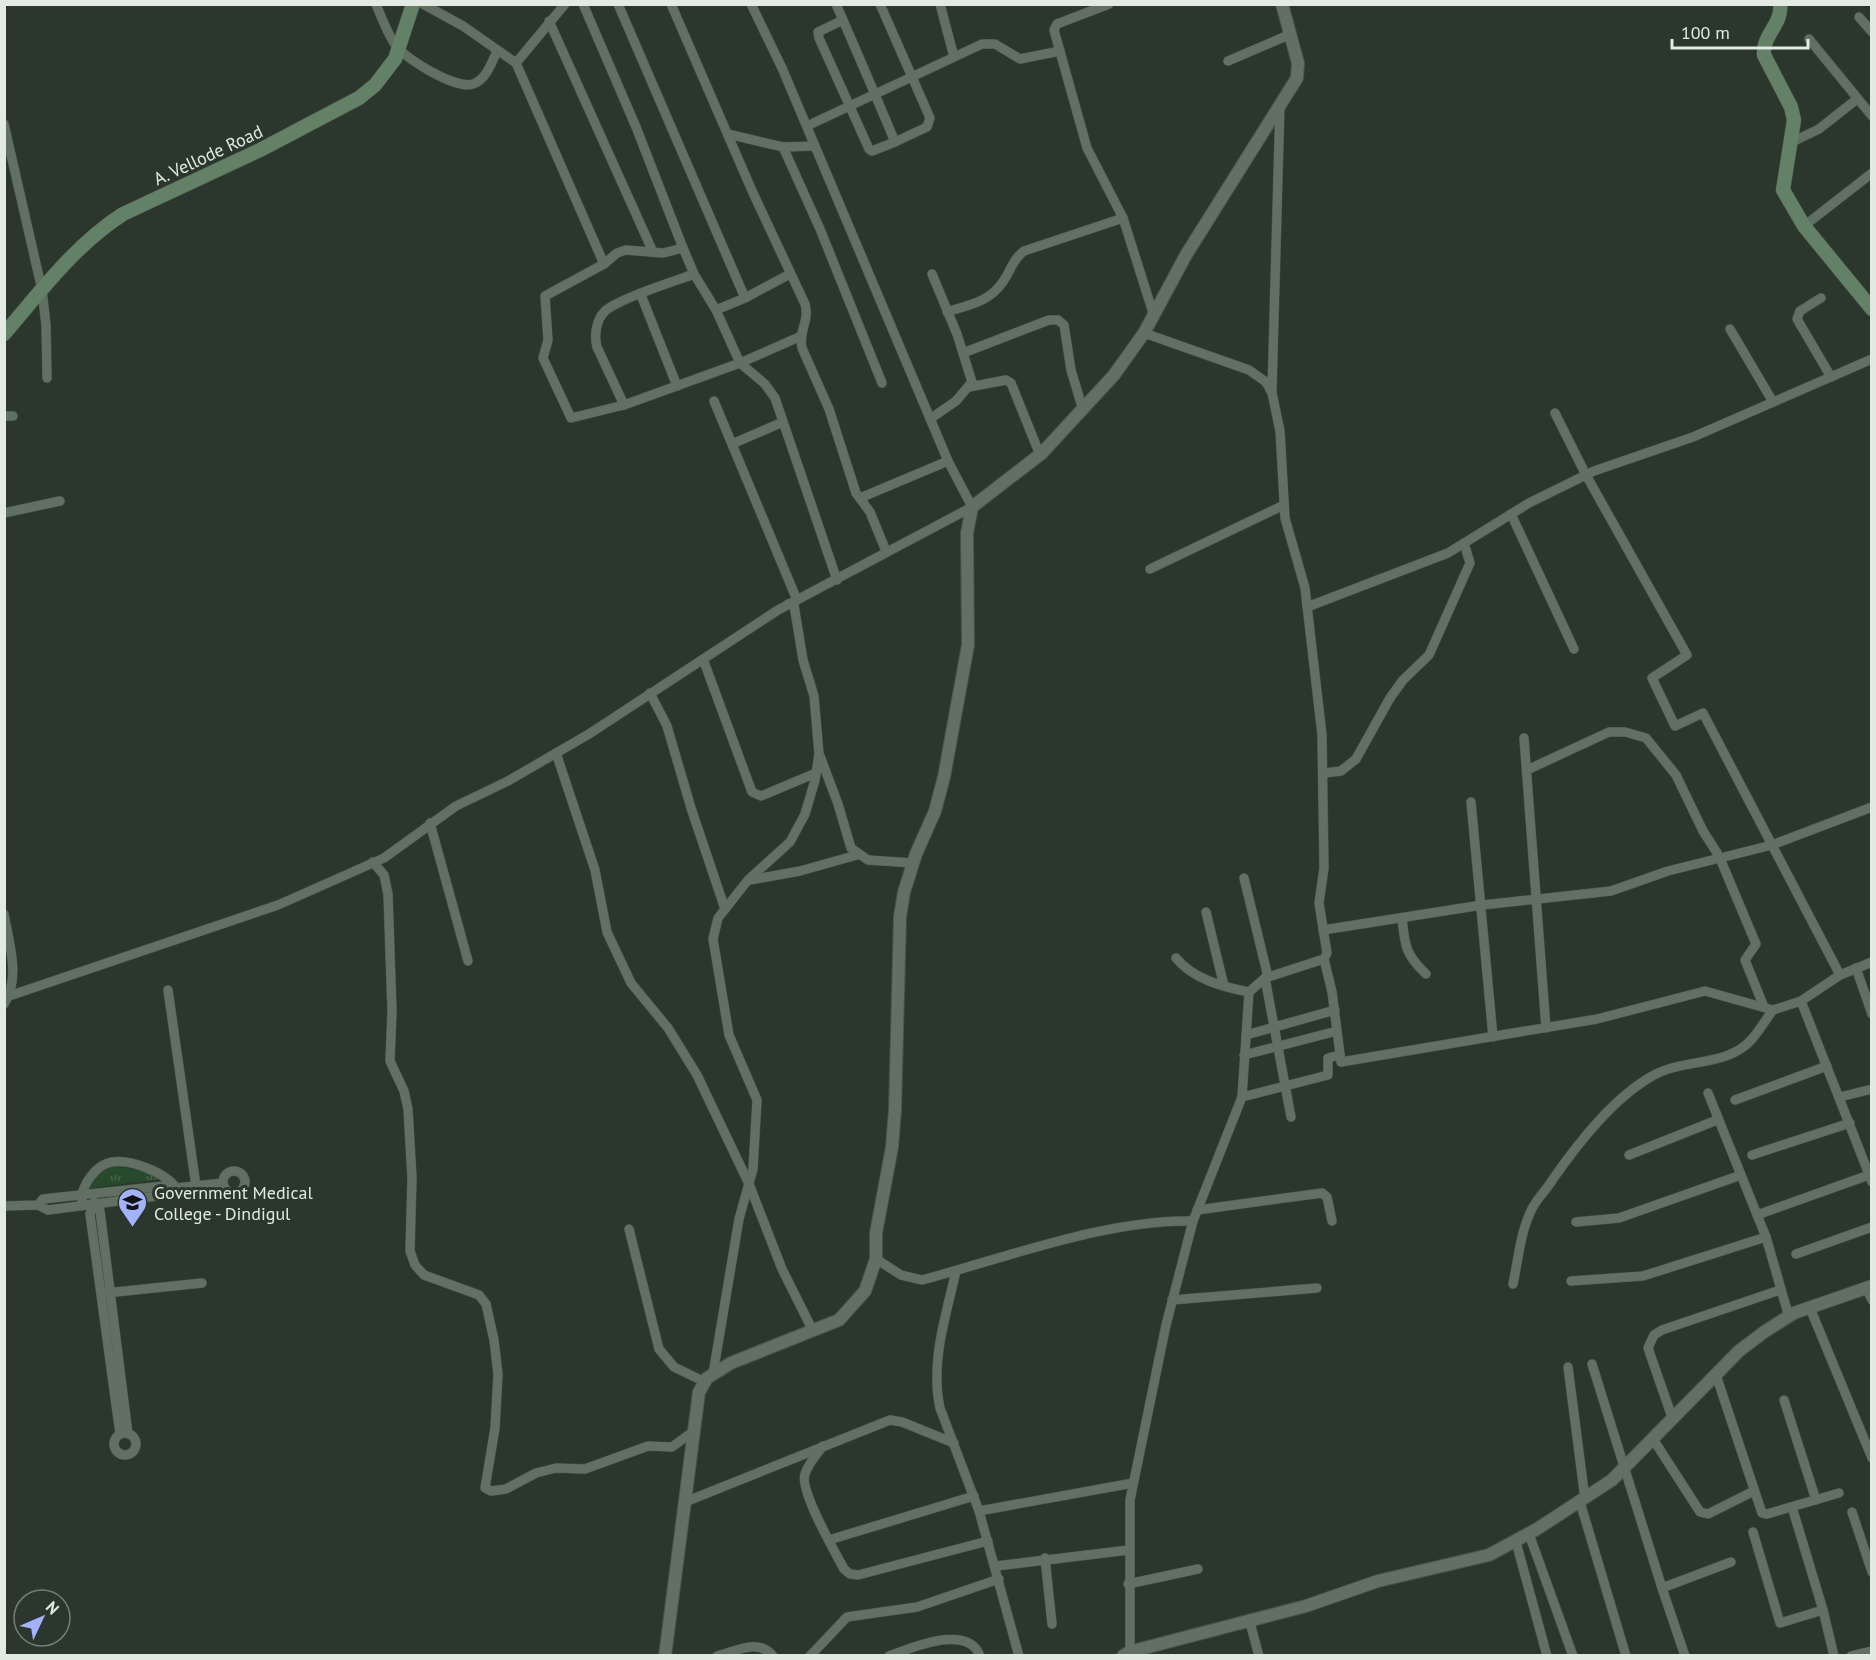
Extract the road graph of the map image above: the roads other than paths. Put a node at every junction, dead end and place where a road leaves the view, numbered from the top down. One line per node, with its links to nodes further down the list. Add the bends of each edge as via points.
1 (376, 4): 21 (street)
2 (413, 4): 21 (main road, A. Vellode Road)
3 (423, 4): 22 (street)
4 (566, 4): 17 (street)
5 (583, 4): 43 (street)
6 (618, 4): 51 (street)
7 (671, 4): 35 (street)
8 (751, 4): 34 (street)
9 (836, 4): 16 (street)
10 (880, 4): 27 (street)
11 (940, 4): 24 (street)
12 (1109, 4): 23 (street, via 1054,26)
13 (1282, 4): 19 (street)
14 (1780, 4): 37 (main road, via 1778,20 1763,46 1791,106)
15 (1859, 17): 18 (street)
16 (843, 20): 28 (street); 31 (street, via 818,32)
17 (549, 21): 26 (street); 44 (street)
18 (1872, 32)
19 (1291, 34): 25 (street); 30 (street, via 1298,63 1297,78)
20 (1809, 39): 29 (street)
21 (398, 49): 22 (street, via 431,71 464,86 482,79); 49 (main road, A. Vellode Road, via 385,73 359,98 123,214 82,244)
22 (497, 51): 26 (street)
23 (1060, 51): 24 (street, via 1020,59 987,43); 41 (street, via 1087,148)
24 (954, 57): 27 (street)
25 (1228, 61)
26 (516, 63): 45 (street)
27 (911, 78): 28 (street); 36 (street, via 929,122 927,127)
28 (876, 94): 31 (street); 36 (street)
29 (1857, 99): 32 (street); 37 (street, via 1820,129)
30 (1280, 103): 56 (street, via 1186,255); 69 (street)
31 (849, 106): 34 (street); 36 (street, via 869,149)
32 (1872, 116)
33 (4, 124): 49 (street)
34 (807, 126): 38 (street)
35 (728, 134): 39 (street); 47 (street)
36 (895, 142)
37 (1792, 142): 42 (main road, via 1783,190)
38 (815, 146): 39 (street); 75 (street)
39 (783, 147): 66 (street)
40 (1872, 173): 42 (street)
41 (1123, 218): 55 (street, via 1024,251 1014,259 993,294); 56 (street)
42 (1804, 226): 53 (main road)
43 (682, 248): 44 (street); 46 (street)
44 (652, 252): 45 (street, via 626,250)
45 (604, 264): 72 (street, via 545,296 548,340 543,358 571,418)
46 (694, 274): 50 (street); 54 (street)
47 (790, 274): 51 (street); 60 (street, via 808,313)
48 (932, 274): 55 (street)
49 (42, 290): 59 (main road, A. Vellode Road); 65 (street)
50 (641, 295): 67 (street); 72 (street, via 603,313 596,333 597,347)
51 (745, 298): 54 (street)
52 (1821, 298): 64 (street, via 1800,311 1797,319)
53 (1872, 309)
54 (716, 310): 63 (street)
55 (947, 312): 61 (street)
56 (1154, 316): 58 (street)
57 (1730, 328): 71 (street)
58 (1144, 333): 69 (street, via 1249,370 1266,382); 73 (street)
59 (4, 334)
60 (799, 337): 63 (street); 81 (street)
61 (963, 353): 68 (street, via 972,377); 73 (street, via 1058,320 1068,334 1071,370)
62 (1872, 360): 64 (street)
63 (740, 363): 67 (street); 76 (street, via 772,391)
64 (1831, 377): 71 (street)
65 (46, 378)
66 (882, 383)
67 (677, 386): 72 (street)
68 (969, 387): 75 (street); 78 (street, via 1011,382)
69 (1272, 393): 83 (street, via 1280,430)
70 (714, 401): 77 (street)
71 (1773, 402): 80 (street, via 1693,437)
72 (624, 405)
73 (1083, 410): 78 (street)
74 (1555, 412): 80 (street)
75 (930, 419): 79 (street)
76 (783, 422): 77 (street); 90 (street)
77 (732, 444): 91 (street)
78 (1040, 455): 84 (street)
79 (948, 460): 81 (street); 84 (street)
80 (1586, 475): 86 (street); 105 (street, via 1687,655 1652,678 1675,726 1704,713)
81 (860, 498): 88 (street)
82 (60, 501): 85 (street)
83 (1284, 506): 89 (street); 92 (street)
84 (972, 507): 88 (street); 109 (street, via 967,533 968,645 944,777 935,811)
85 (4, 513)
86 (1511, 514): 87 (street); 93 (street)
87 (1464, 543): 92 (street, via 1448,553); 101 (street, via 1470,563 1429,655 1390,698 1356,759 1341,771)
88 (886, 551): 90 (street)
89 (1150, 569)
90 (837, 580): 91 (street)
91 (792, 602): 94 (street); 98 (street, via 814,696)
92 (1307, 607): 101 (street)
93 (1574, 649)
94 (703, 659): 95 (street); 100 (street, via 752,792 761,796)
95 (650, 693): 97 (street); 114 (street, via 668,726)
96 (1524, 738): 99 (street)
97 (556, 753): 104 (street); 158 (street, via 595,870 607,932 631,983 684,1051)
98 (819, 754): 100 (street); 106 (street, via 851,848)
99 (1527, 770): 107 (street, via 1609,732 1639,734 1653,743 1676,775); 112 (street)
100 (816, 773): 111 (street, via 805,814 790,842)
101 (1324, 773): 118 (street, via 1324,868 1319,903)
102 (1471, 802): 113 (street)
103 (1872, 807): 105 (street)
104 (430, 823): 108 (street); 121 (street)
105 (1772, 845): 107 (street); 125 (street)
106 (857, 855): 109 (street, via 868,860); 111 (street)
107 (1719, 856): 112 (street, via 1611,891); 132 (street, via 1756,944 1745,960)
108 (373, 862): 130 (street, via 278,905); 195 (street, via 384,875 388,894 390,1061 405,1091 408,1109 411,1251 415,1265 424,1275 478,1295 486,1304 494,1340 498,1374 495,1428 485,1488 506,1489 536,1473 585,1468 648,1446 672,1448)
109 (913, 862): 176 (street, via 900,917 895,1110 876,1233)
110 (1244, 878): 126 (street)
111 (748, 880): 114 (street)
112 (1538, 899): 113 (street); 136 (street)
113 (1482, 905): 117 (street); 139 (street)
114 (725, 909): 158 (street, via 718,918 713,939 718,974 729,1035 757,1100)
115 (1206, 912): 127 (street)
116 (4, 915): 130 (street, via 14,975)
117 (1402, 918): 118 (street); 124 (street, via 1405,948 1410,959)
118 (1323, 930): 120 (street, via 1327,953)
119 (1176, 958): 127 (street, via 1193,974)
120 (1324, 959): 126 (street); 133 (street)
121 (468, 960)
122 (1872, 962): 123 (street)
123 (1856, 968): 125 (street); 134 (street)
124 (1426, 974)
125 (1840, 975): 131 (street)
126 (1266, 977): 129 (street); 135 (street)
127 (1224, 986): 129 (street)
128 (168, 990): 159 (street)
129 (1249, 992): 138 (street)
130 (7, 1000)
131 (1801, 1001): 132 (street); 143 (street)
132 (1769, 1008): 136 (street, via 1705,991); 180 (street, via 1751,1041 1725,1057 1675,1066 1655,1074 1580,1140 1531,1211 1522,1234)
133 (1335, 1010): 135 (street); 137 (street)
134 (1872, 1014)
135 (1274, 1028): 138 (street); 140 (street)
136 (1546, 1028): 139 (street)
137 (1337, 1031): 140 (street); 142 (street)
138 (1246, 1035): 141 (street)
139 (1493, 1037): 142 (street, via 1341,1062)
140 (1278, 1047): 141 (street); 144 (street)
141 (1245, 1055): 147 (street)
142 (1340, 1055): 144 (street, via 1328,1058 1328,1075)
143 (1827, 1066): 148 (street); 149 (street)
144 (1285, 1085): 147 (street); 150 (street)
145 (1872, 1089): 148 (street)
146 (1708, 1093): 151 (street)
147 (1242, 1097): 167 (street)
148 (1840, 1097): 152 (street)
149 (1735, 1100)
150 (1291, 1117)
151 (1717, 1120): 153 (street); 155 (street)
152 (1850, 1123): 154 (street); 156 (street)
153 (1629, 1155)
154 (1752, 1155)
155 (1741, 1175): 168 (street); 171 (street, via 1619,1218)
156 (1870, 1178): 168 (street)
157 (223, 1183): 159 (street)
158 (749, 1184): 188 (street, via 782,1269); 192 (street)
159 (196, 1186): 160 (street)
160 (176, 1188): 161 (street, via 172,1185); 162 (street, via 169,1178 151,1169 114,1161 98,1169 85,1184); 163 (street, via 173,1194)
161 (92, 1194): 162 (street); 163 (street)
162 (82, 1195): 164 (street, via 43,1199); 166 (street)
163 (94, 1204): 166 (street); 184 (street, via 100,1211)
164 (38, 1205): 165 (street); 166 (street, via 48,1210)
165 (4, 1206)
166 (82, 1206)
167 (1197, 1210): 169 (street); 170 (street, via 1322,1193 1327,1197)
168 (1757, 1215): 174 (street)
169 (1192, 1221): 177 (street, via 1159,1220 1094,1233); 185 (street)
170 (1332, 1221)
171 (1576, 1222)
172 (1872, 1227): 175 (street)
173 (628, 1229): 192 (street, via 659,1349 674,1367)
174 (1766, 1237): 178 (street, via 1643,1276); 182 (street)
175 (1796, 1254)
176 (876, 1259): 177 (street, via 901,1275 921,1280); 188 (street, via 865,1291 839,1320)
177 (956, 1271): 198 (street, via 940,1341 936,1391)
178 (1571, 1281)
179 (202, 1283): 184 (street)
180 (1513, 1284)
181 (1317, 1287): 185 (street)
182 (1780, 1290): 187 (street); 194 (street, via 1653,1335 1648,1348)
183 (1870, 1291): 186 (street)
184 (106, 1294): 196 (street)
185 (1172, 1300): 202 (street)
186 (1810, 1308): 187 (street); 200 (street)
187 (1789, 1317): 191 (street, via 1739,1351)
188 (813, 1331): 192 (street, via 731,1363)
189 (1592, 1364): 201 (street)
190 (1568, 1367): 207 (street)
191 (1716, 1375): 194 (street); 203 (street)
192 (709, 1378): 195 (street, via 699,1392)
193 (1784, 1400): 206 (street)
194 (1673, 1420): 197 (street)
195 (695, 1430): 208 (street)
196 (124, 1434)
197 (1653, 1439): 201 (street); 203 (street, via 1700,1512 1708,1514)
198 (954, 1443): 199 (street, via 890,1420); 205 (street)
199 (823, 1446): 208 (street); 214 (street, via 804,1481)
200 (1872, 1458)
201 (1625, 1466): 207 (street); 225 (street)
202 (1133, 1483): 210 (street); 217 (street)
203 (1754, 1491): 209 (street, via 1762,1513)
204 (1839, 1493): 206 (street)
205 (974, 1496): 210 (street); 214 (street)
206 (1816, 1500): 209 (street)
207 (1582, 1501): 213 (street); 241 (street)
208 (685, 1503): 231 (street)
209 (1792, 1507): 226 (street)
210 (979, 1511): 215 (street)
211 (1852, 1512): 222 (street)
212 (1753, 1532): 226 (street, via 1780,1623)
213 (1529, 1534): 216 (street); 240 (street)
214 (829, 1540): 215 (street, via 844,1569 858,1575)
215 (988, 1541): 220 (street)
216 (1516, 1542): 227 (street, via 1489,1555 1378,1581 1306,1606); 239 (street)
217 (1129, 1550): 218 (street); 224 (street)
218 (1045, 1558): 220 (street); 228 (street)
219 (1731, 1562): 225 (street)
220 (996, 1566): 223 (street)
221 (1198, 1569): 224 (street)
222 (1872, 1572)
223 (999, 1579): 234 (street, via 917,1606 847,1617); 237 (street)
224 (1128, 1584): 230 (street)
225 (1662, 1588): 242 (street)
226 (1823, 1610): 243 (street)
227 (1249, 1619): 230 (street); 238 (street)
228 (1052, 1624)
229 (1872, 1651): 244 (street)
230 (1127, 1654)
231 (665, 1656)
232 (717, 1656): 233 (street, via 755,1645)
233 (773, 1656)
234 (810, 1656)
235 (889, 1656): 236 (street, via 953,1637 971,1645)
236 (980, 1656)
237 (1019, 1656)
238 (1259, 1656)
239 (1547, 1656)
240 (1573, 1656)
241 (1626, 1656)
242 (1684, 1656)
243 (1834, 1656)
244 (1851, 1656)

